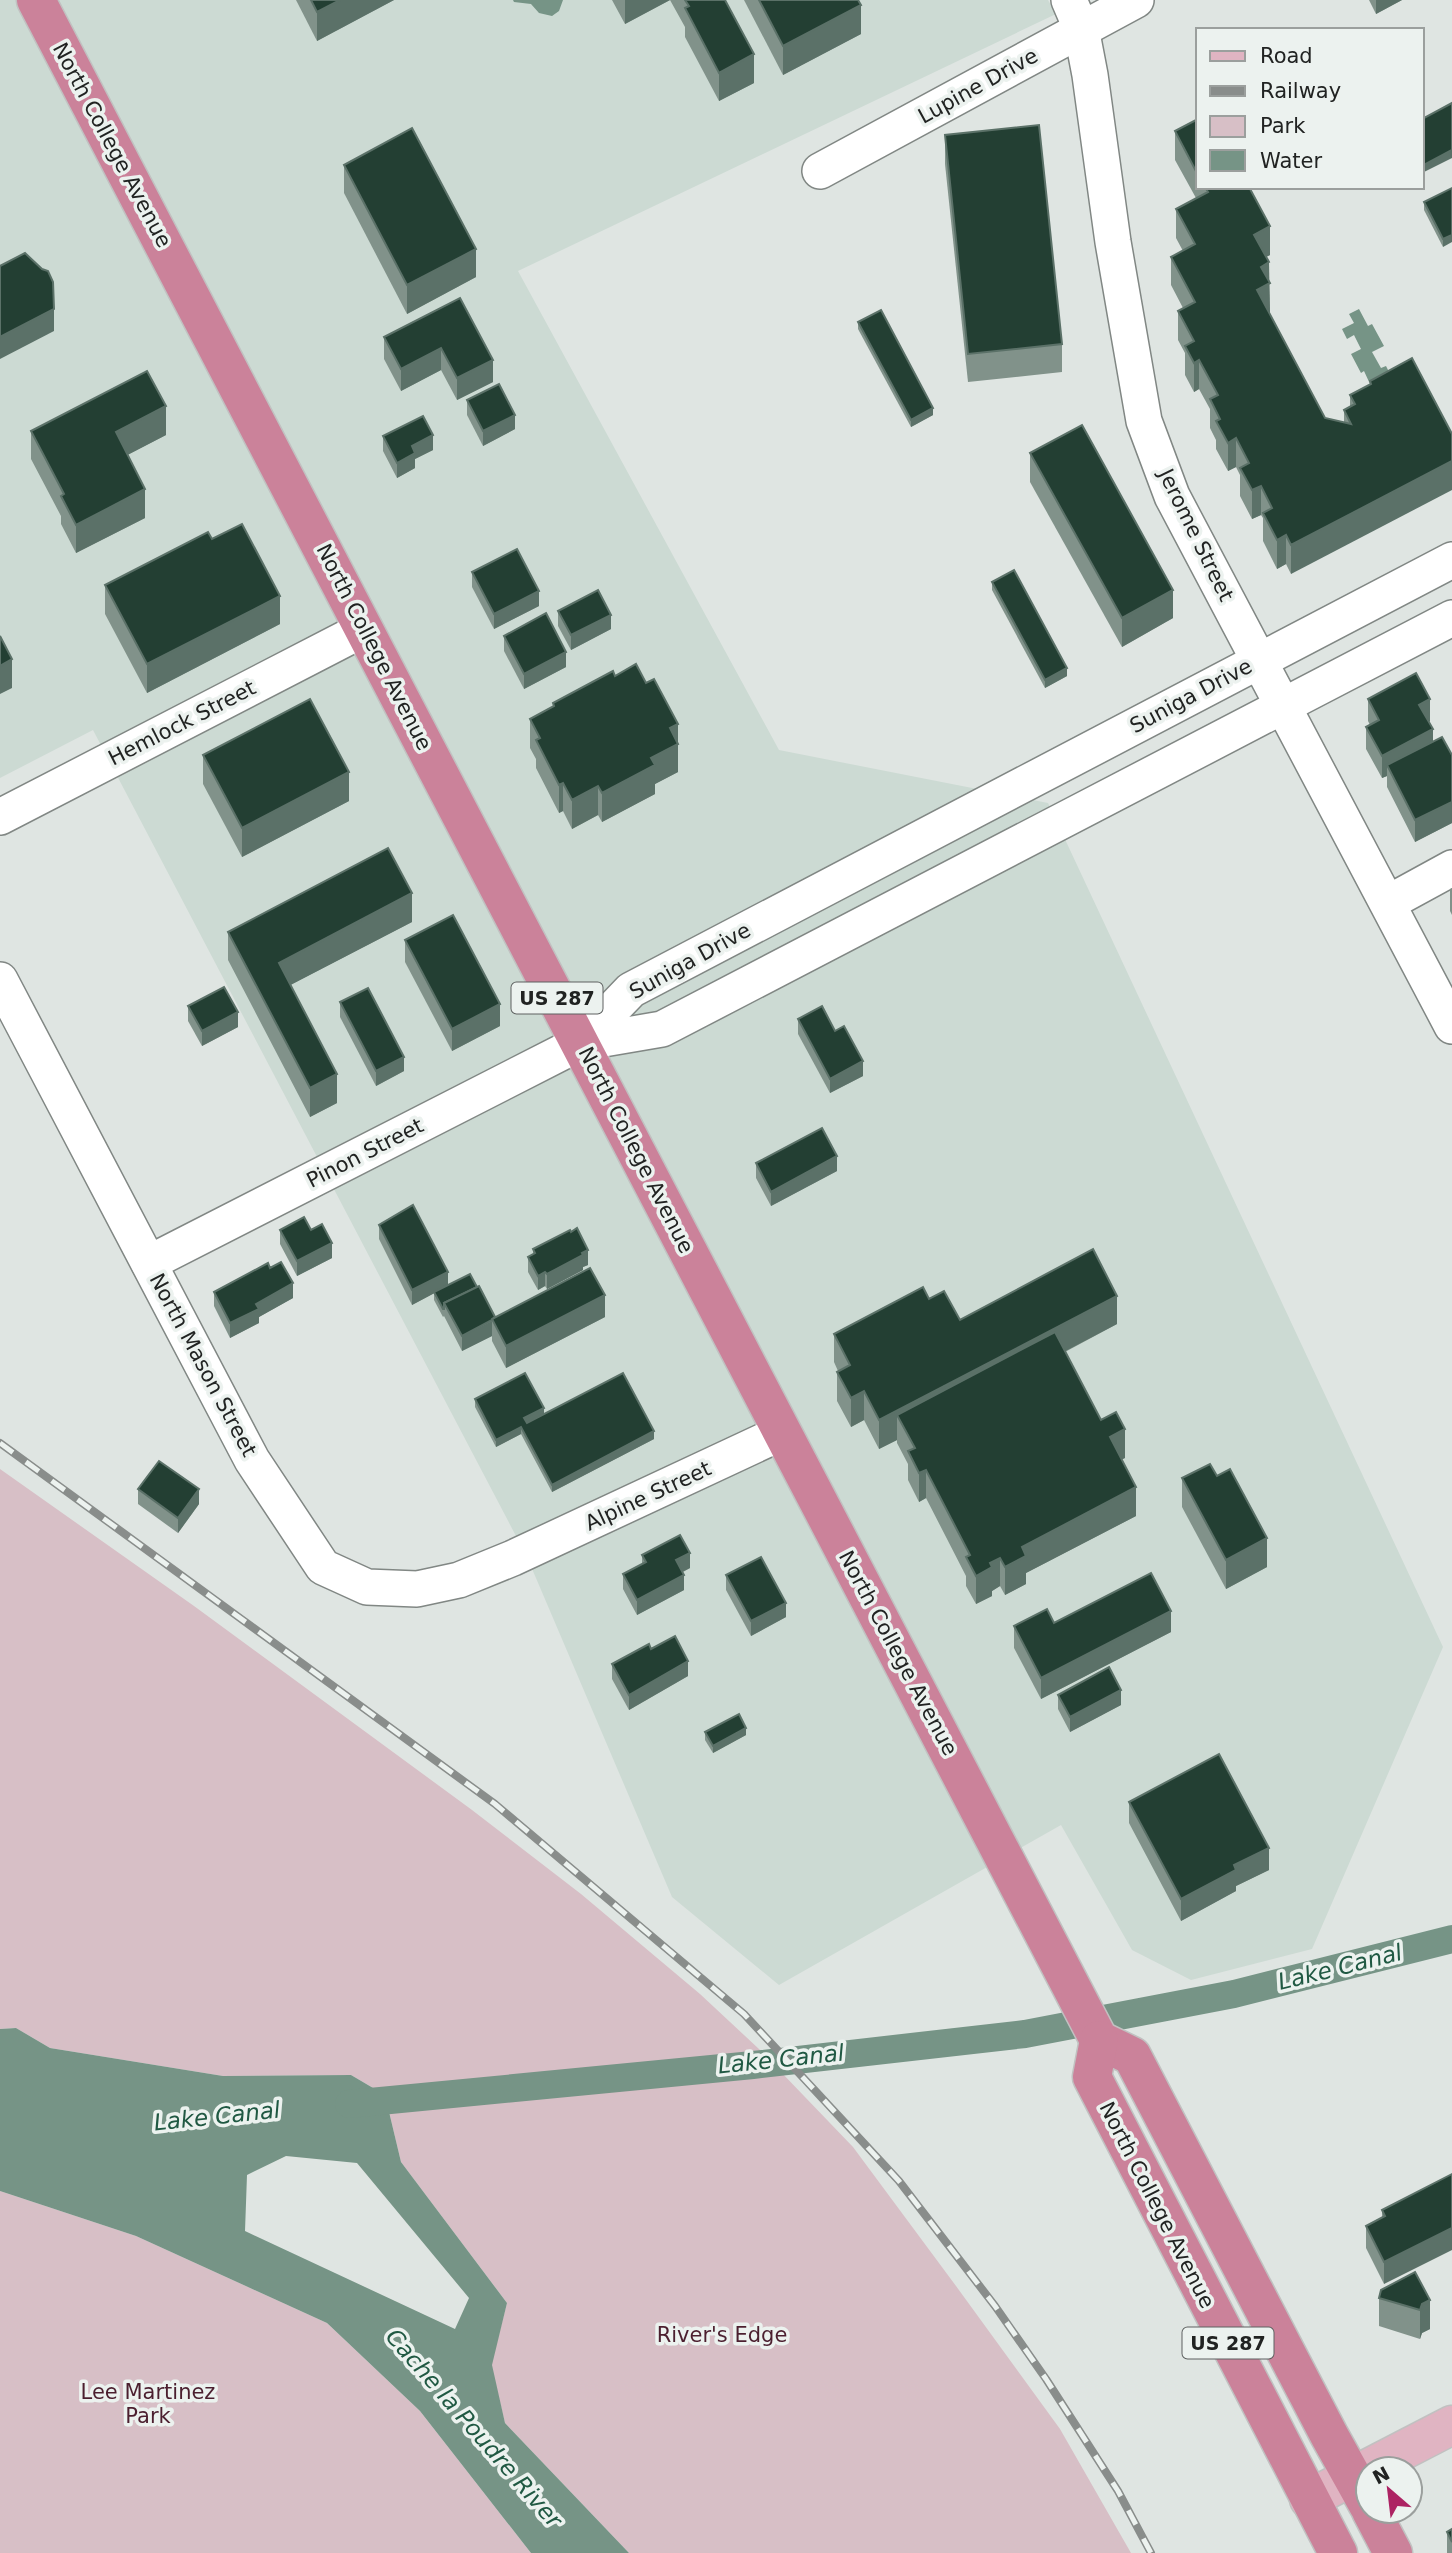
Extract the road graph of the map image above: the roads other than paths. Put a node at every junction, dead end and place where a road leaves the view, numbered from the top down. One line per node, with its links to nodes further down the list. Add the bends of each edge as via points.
1 (36, 0): 7 (highway, North College Avenue / US 287)
2 (1136, 0): 3 (street, Lupine Drive)
3 (1075, 14): 4 (street, Lupine Drive); 8 (street, Jerome Street, via 1090,75 1112,242 1144,421 1172,496)
4 (820, 170)
5 (1452, 560): 8 (street, Suniga Drive)
6 (1452, 618): 9 (street, Suniga Drive)
7 (365, 629): 10 (street, Hemlock Street); 15 (highway, North College Avenue / US 287)
8 (1260, 660): 9 (street, Jerome Street); 15 (street, Suniga Drive, via 631,989)
9 (1284, 706): 12 (street, Jerome Street); 15 (street, Suniga Drive, via 662,1029)
10 (0, 817)
11 (1452, 867): 12 (street)
12 (1388, 903): 14 (street, Jerome Street)
13 (0, 980): 16 (street, North Mason Street)
14 (1452, 1026)
15 (580, 1043): 16 (street, Pinon Street); 17 (highway, North College Avenue / US 287)
16 (149, 1263): 18 (street, North Mason Street, via 252,1460 323,1566 367,1587 417,1589 459,1580)
17 (783, 1432): 18 (street, Alpine Street); 19 (highway, North College Avenue / US 287)
18 (513, 1559)
19 (1099, 2040): 22 (highway, US 287, via 1132,2056); 24 (highway, North College Avenue / US 287, via 1092,2077)
20 (1452, 2425): 21 (main road)
21 (1410, 2455)
22 (1354, 2480)
23 (1354, 2492): 24 (main road)
24 (1309, 2499): 26 (highway, North College Avenue / US 287)
25 (1378, 2525): 27 (highway)
26 (1338, 2553)
27 (1393, 2553)

